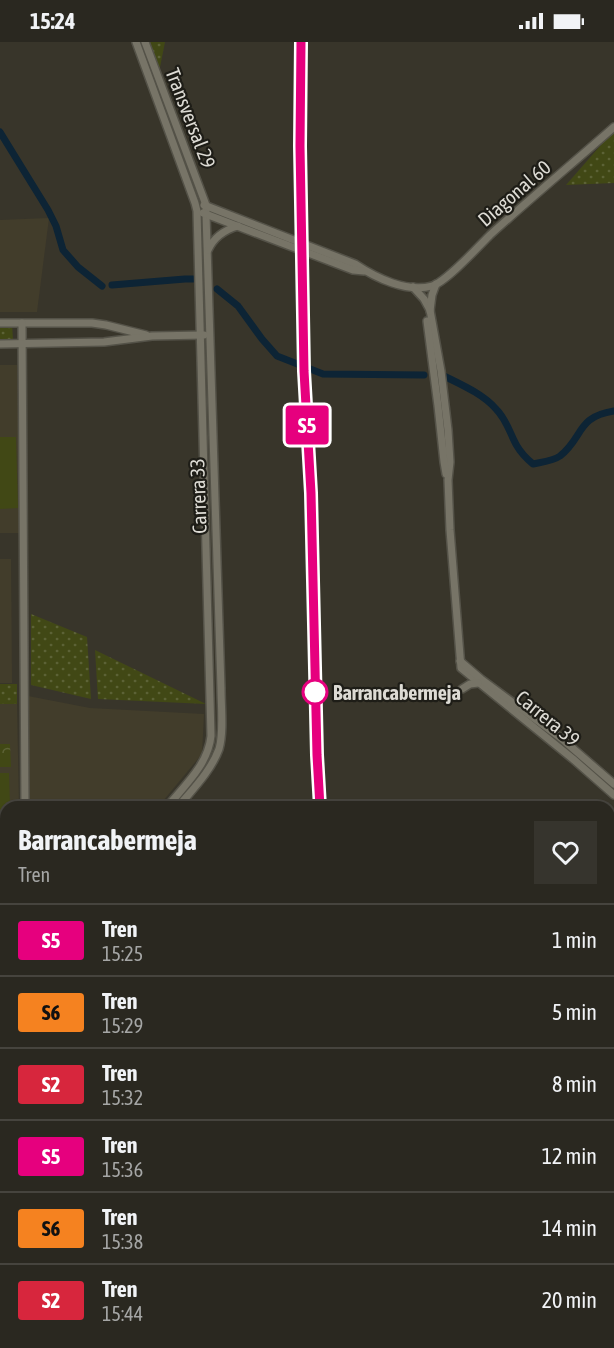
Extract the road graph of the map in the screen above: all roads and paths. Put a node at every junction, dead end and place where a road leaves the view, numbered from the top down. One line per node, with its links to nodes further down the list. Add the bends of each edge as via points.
1 (136, 42): 4 (main road, Transversal 29)
2 (145, 42): 5 (main road, Transversal 29)
3 (614, 127): 11 (main road, Diagonal 60)
4 (195, 202): 5 (main road); 6 (main road, Transversal 29)
5 (206, 205): 7 (main road, Transversal 29); 10 (main road)
6 (197, 211): 7 (main road); 17 (main road, Carrera 33)
7 (207, 214): 8 (main road); 9 (main road, Carrera 33)
8 (239, 225): 9 (main road, via 216,238); 10 (main road)
9 (207, 253): 18 (main road, Carrera 33)
10 (367, 272): 12 (main road)
11 (436, 284): 13 (main road); 14 (main road)
12 (403, 285): 13 (main road); 22 (main road, via 419,299 426,314)
13 (413, 287): 14 (main road)
14 (430, 313): 22 (main road, via 448,422)
15 (0, 323): 16 (main road)
16 (22, 323): 19 (main road, via 92,323); 21 (main road)
17 (201, 335): 18 (main road); 19 (main road); 25 (main road, Carrera 33)
18 (210, 335): 26 (main road, Carrera 33)
19 (152, 336): 21 (main road, via 104,342)
20 (0, 344): 21 (main road)
21 (22, 344): 32 (main road)
22 (448, 480): 23 (main road)
23 (460, 665): 24 (main road, Carrera 39); 30 (main road, Carrera 39, via 562,740)
24 (478, 683): 27 (main road); 31 (main road, Carrera 39)
25 (210, 688): 26 (main road); 28 (main road, Carrera 33)
26 (221, 688): 29 (main road, Carrera 33)
27 (462, 689)
28 (210, 702): 29 (main road); 33 (main road, Carrera 33, via 210,742 203,762)
29 (221, 703): 34 (main road, Carrera 33, via 216,755)
30 (614, 784)
31 (614, 795)
32 (26, 801)
33 (172, 801)
34 (183, 801)

